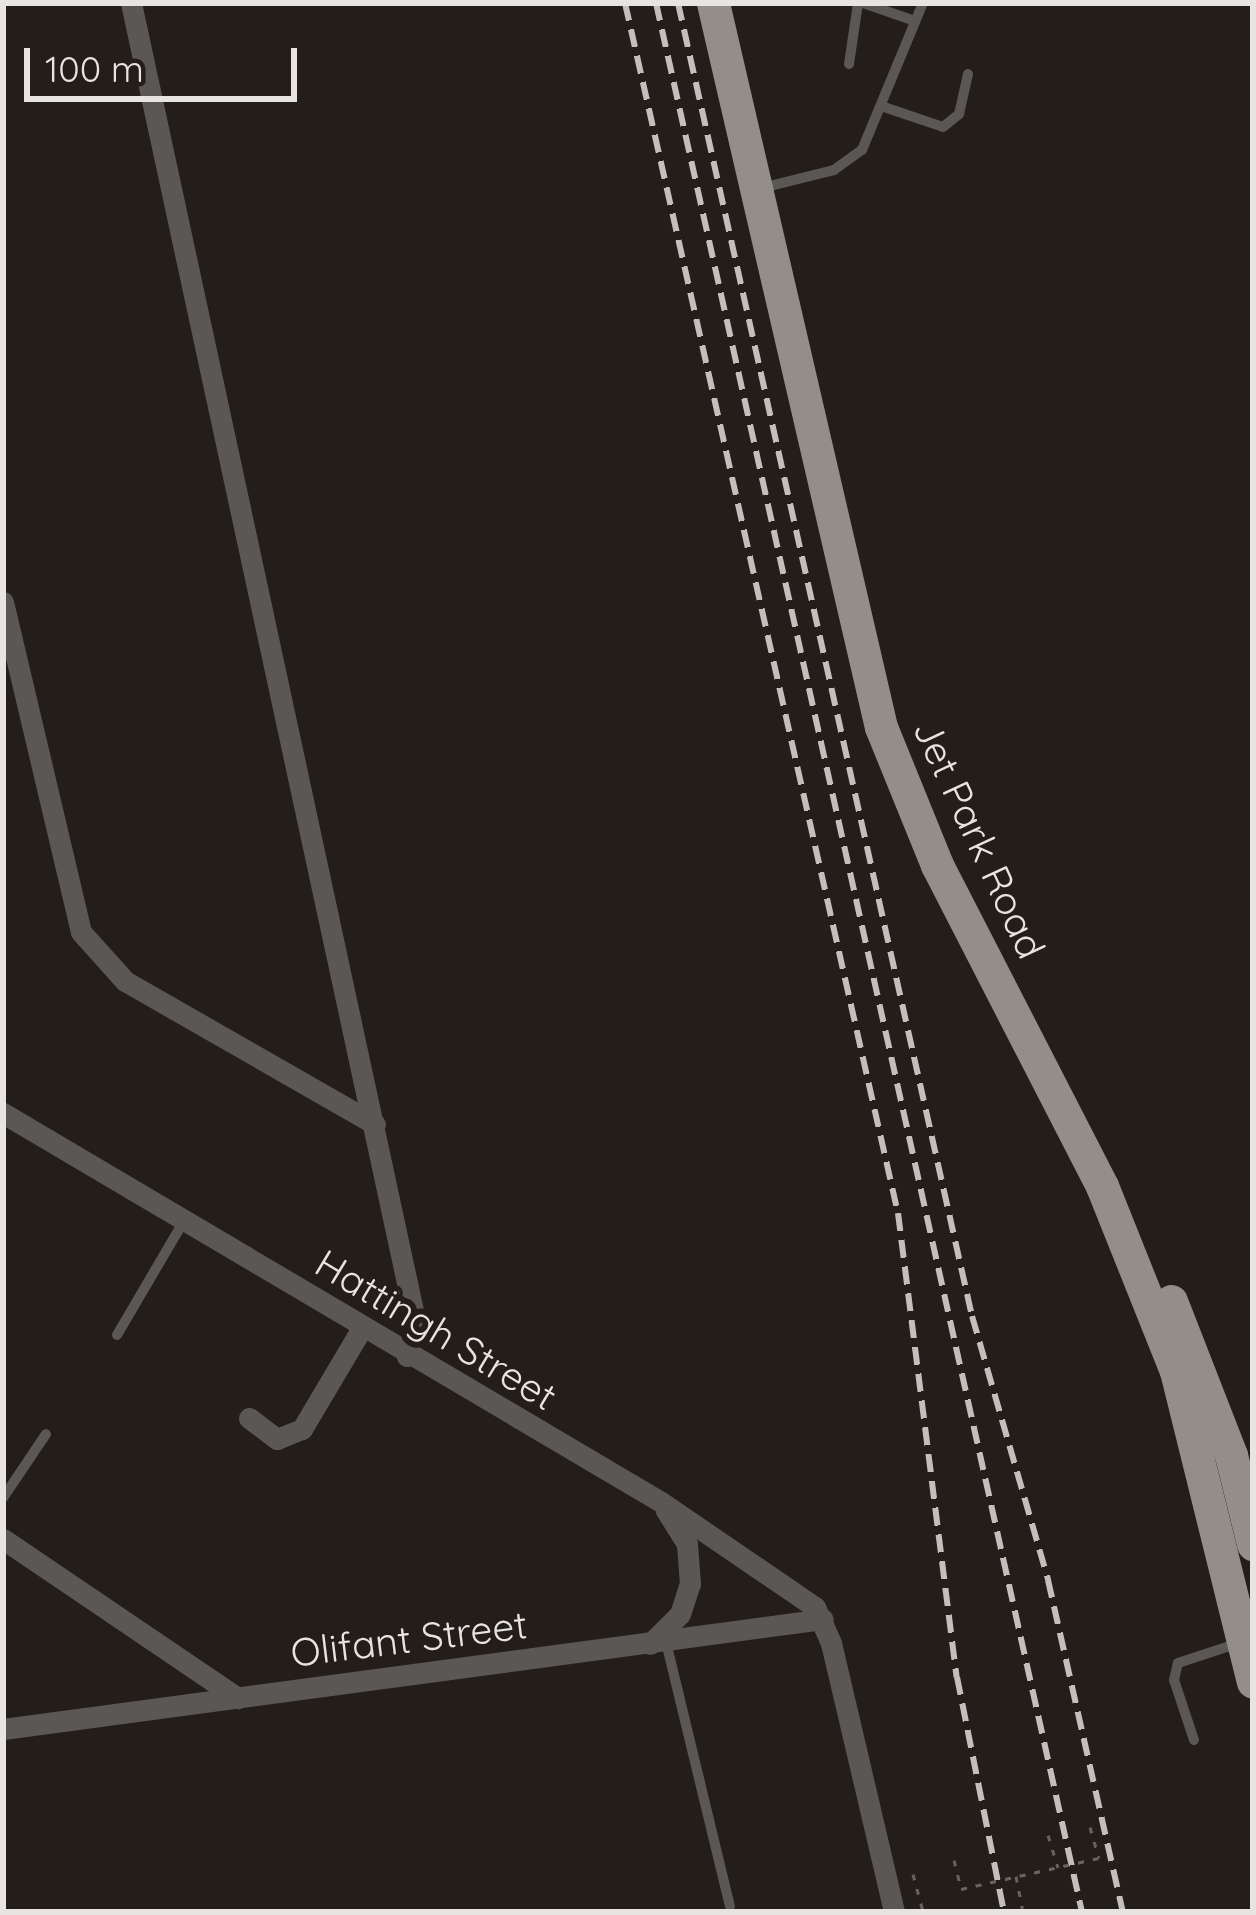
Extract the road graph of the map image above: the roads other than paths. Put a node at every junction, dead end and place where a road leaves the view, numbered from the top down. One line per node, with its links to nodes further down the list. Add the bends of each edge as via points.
1 (130, 3): 13 (street)
2 (713, 3): 10 (main road, Jet Park Road)
3 (730, 3): 10 (main road, Jet Park Road)
4 (861, 3): 6 (lane); 7 (lane)
5 (923, 3): 6 (lane)
6 (915, 21): 9 (lane)
7 (849, 64)
8 (968, 74): 9 (lane, via 959,114 944,128)
9 (884, 107): 10 (lane, via 844,166)
10 (762, 188): 23 (main road, Jet Park Road, via 892,724 936,832 1184,1328); 25 (main road, Jet Park Road, via 886,742 937,865 1102,1186 1176,1371)
11 (3, 602): 13 (street, via 81,932 125,981)
12 (3, 1113): 14 (street, Hattingh Street)
13 (375, 1124): 17 (street, via 416,1326)
14 (184, 1221): 15 (street, Hattingh Street); 16 (lane)
15 (362, 1328): 17 (street, Hattingh Street); 18 (street, via 302,1429 277,1439)
16 (116, 1335)
17 (407, 1356): 21 (street, Hattingh Street)
18 (249, 1418)
19 (46, 1434): 20 (lane)
20 (3, 1498)
21 (661, 1502): 24 (street, Hattingh Street, via 789,1584); 26 (street, via 687,1544 690,1584)
22 (3, 1539): 28 (street)
23 (1253, 1544)
24 (824, 1618): 26 (street, Olifant Street); 32 (street)
25 (1243, 1642): 27 (main road, Jet Park Road); 30 (lane, via 1178,1664 1179,1706)
26 (658, 1643): 28 (street, Olifant Street); 31 (lane)
27 (1253, 1682)
28 (238, 1698): 29 (street, Olifant Street)
29 (3, 1729)
30 (1194, 1740)
31 (730, 1906)
32 (894, 1912)

